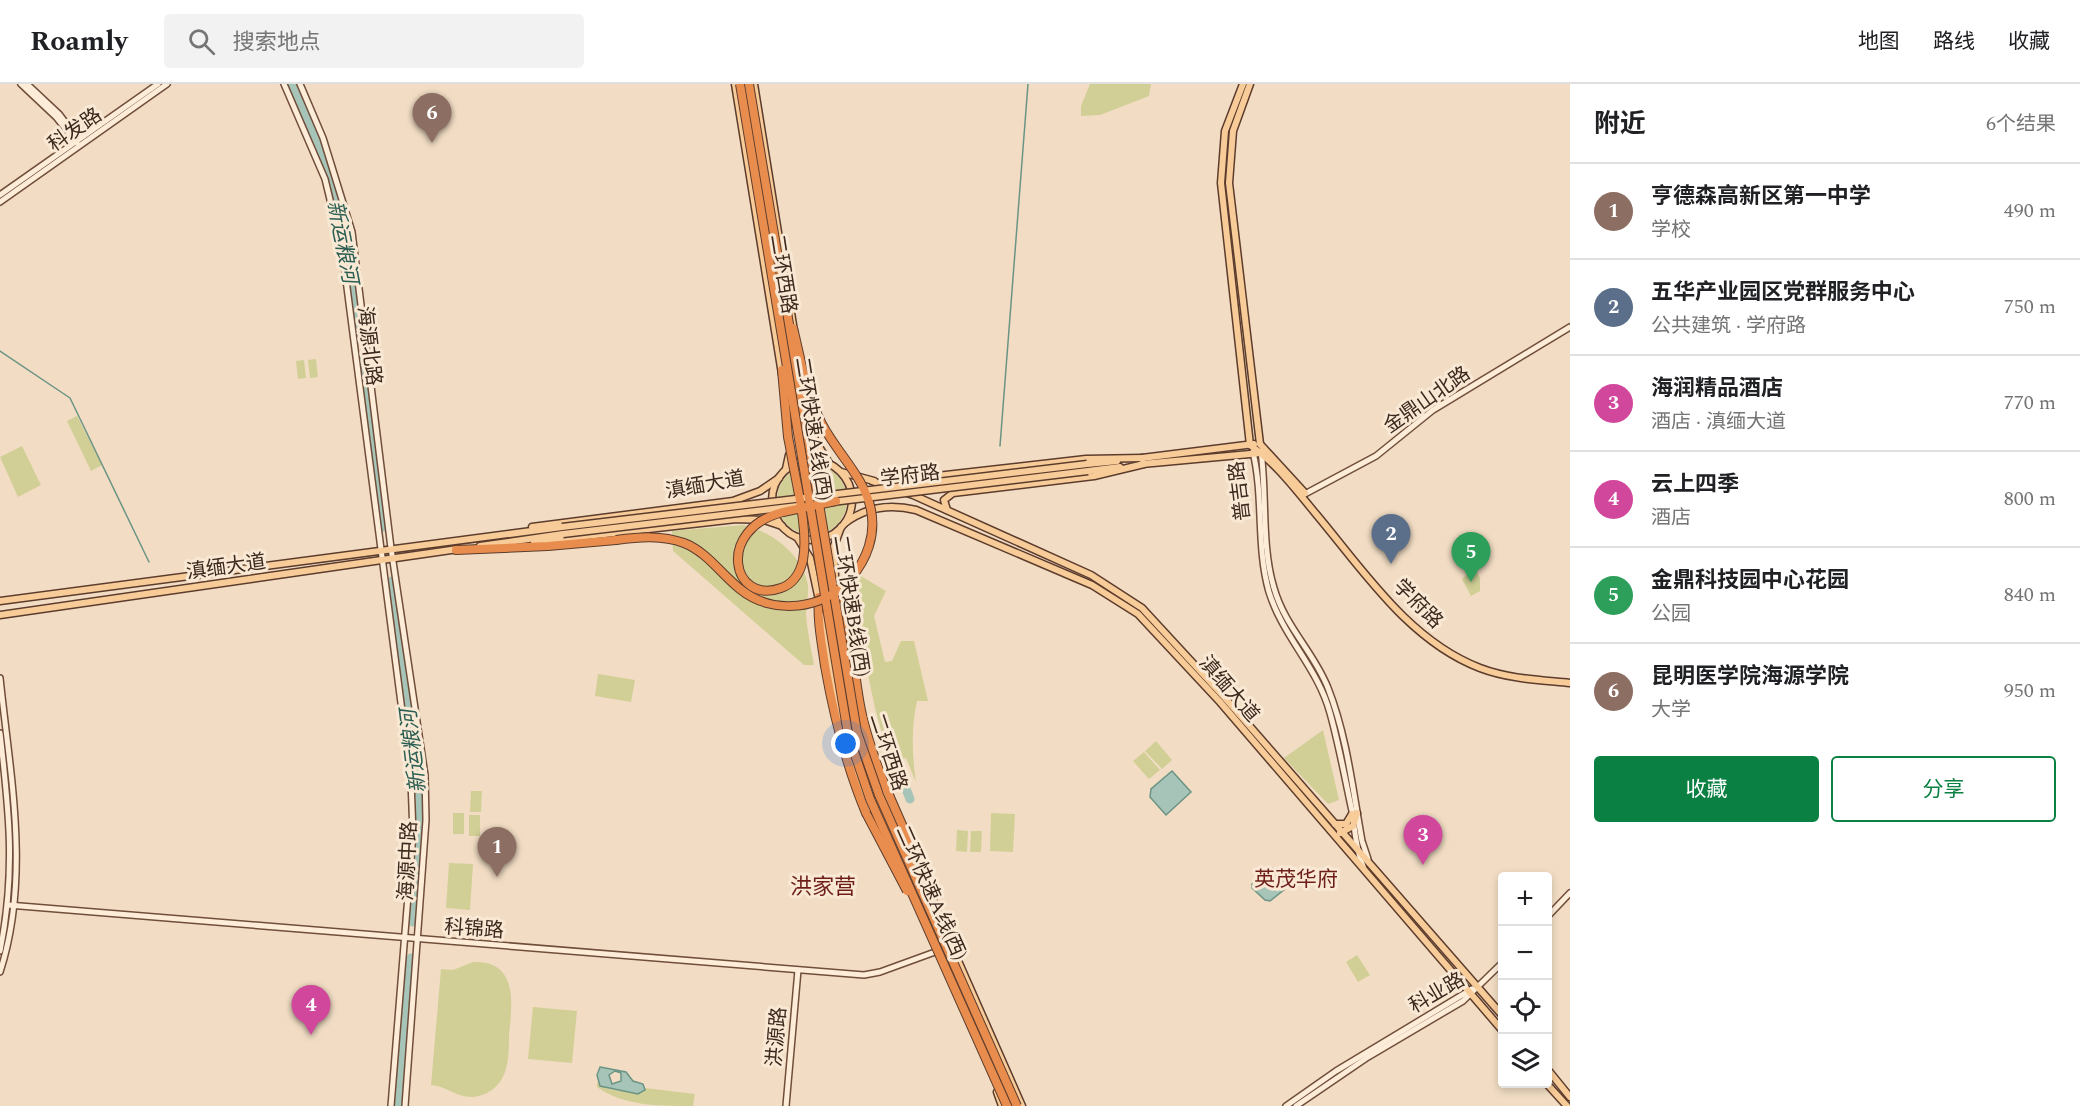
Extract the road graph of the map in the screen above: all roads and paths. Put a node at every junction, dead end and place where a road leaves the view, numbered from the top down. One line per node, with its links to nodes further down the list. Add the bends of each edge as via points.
1 (21, 84): 13 (main road)
2 (27, 84): 13 (main road, via 59,114)
3 (158, 84): 13 (main road, 科发路)
4 (167, 84): 13 (main road, 科发路)
5 (284, 84): 45 (main road, 海源北路, via 324,179 342,249)
6 (300, 84): 44 (main road, 海源北路, via 323,138 352,232)
7 (735, 84): 20 (main road, 二环西路)
8 (740, 84): 18 (highway, 二环快速A线(西), bridge)
9 (749, 84): 16 (highway, 二环快速B线(西), bridge)
10 (754, 84): 19 (main road, 二环西路)
11 (1243, 84): 22 (main road, 普吉路, via 1225,132 1221,183)
12 (1250, 84): 21 (main road, 普吉路, via 1233,131 1229,183)
13 (77, 142): 14 (main road, 科发路); 15 (main road, 科发路)
14 (0, 195)
15 (0, 202)
16 (779, 268): 46 (highway, bridge, via 814,407 870,504 872,535 862,561 846,584 808,604 764,602 749,596 687,544 657,537); 72 (highway, 二环快速B线(西), bridge, via 857,732 879,795)
17 (1570, 327): 34 (main road, 金鼎山北路, via 1433,410 1376,456)
18 (780, 334): 36 (highway, bridge, via 787,428 795,482 799,506 801,518 803,530 803,555 798,574 787,586 763,590 746,580 738,567 737,553 741,540 752,527 776,514 783,512 793,510 804,508); 69 (highway, 二环快速A线(西), bridge, via 848,734 870,799)
19 (805, 398): 20 (main road, via 798,407); 26 (main road, 二环西路, via 813,435)
20 (787, 402): 28 (main road, 二环西路, via 790,444)
21 (1260, 444): 22 (main road, 学府路); 24 (main road, 普吉路); 34 (main road, 学府路)
22 (1250, 445): 23 (main road, 普吉路); 24 (main road, 学府路); 25 (main road, 学府路)
23 (1253, 453): 24 (main road, 学府路); 25 (main road, 学府路); 56 (main road, 普吉路, via 1268,589 1282,625 1323,689)
24 (1261, 453): 34 (main road, 学府路); 56 (main road, 普吉路, via 1273,587 1288,624 1328,687)
25 (1143, 461): 27 (main road, 学府路); 30 (main road, 学府路, via 1086,459); 33 (main road, via 1094,476)
26 (829, 463): 28 (main road, via 807,460); 29 (main road)
27 (1087, 468): 36 (main road, 学府路, bridge); 41 (main road, 学府路, bridge)
28 (786, 469): 31 (main road)
29 (841, 472): 32 (main road, 学府路); 39 (main road, via 852,496)
30 (962, 474): 32 (main road, 学府路); 33 (main road, via 957,482)
31 (779, 478): 35 (main road, 滇缅大道); 40 (main road, via 772,493 772,505)
32 (872, 481): 37 (main road, 滇缅大道)
33 (964, 491): 37 (main road, via 946,497 944,505)
34 (1304, 494): 54 (main road, 学府路, via 1371,579 1430,641 1495,673)
35 (737, 500): 38 (main road, via 747,507); 43 (main road, 滇缅大道)
36 (836, 501): 41 (main road, 学府路, bridge)
37 (950, 512): 57 (main road, 滇缅大道, via 1104,582 1142,608)
38 (740, 518): 40 (main road, 滇缅大道); 46 (main road, 滇缅大道)
39 (843, 525): 42 (main road, via 820,539); 49 (main road, 二环西路, via 834,555); 59 (main road, 滇缅大道, via 878,508 916,510 1092,585 1116,599 1156,631)
40 (782, 526): 42 (main road)
41 (562, 530): 43 (main road, 滇缅大道); 46 (main road, 滇缅大道)
42 (797, 537): 50 (main road, 二环西路, via 810,558)
43 (455, 540): 44 (main road, 滇缅大道)
44 (391, 548): 45 (main road, 滇缅大道); 47 (main road, 海源中路)
45 (380, 549): 48 (main road, 海源中路); 51 (main road, 滇缅大道)
46 (456, 550): 47 (main road, 滇缅大道)
47 (393, 559): 48 (main road, 滇缅大道); 68 (main road, 海源中路, via 425,775)
48 (382, 561): 52 (main road, 滇缅大道); 67 (main road, 海源中路, via 413,805)
49 (837, 594): 50 (main road, via 826,589); 72 (highway, bridge, via 861,709 880,772 922,869); 89 (main road, 二环西路, via 856,706 875,774)
50 (819, 597): 69 (highway, bridge, via 818,620 839,737 858,792); 71 (main road, 二环西路, via 838,710 852,762)
51 (0, 601)
52 (0, 615)
53 (0, 678): 65 (main road, via 16,830)
54 (1570, 683)
55 (0, 733): 65 (main road, via 10,830)
56 (1355, 814): 57 (main road, via 1344,825); 58 (main road); 62 (main road, 普吉路, via 1365,851)
57 (1332, 822): 60 (main road, 滇缅大道)
58 (1353, 826): 60 (main road); 61 (main road)
59 (1328, 829): 60 (main road); 63 (main road, 滇缅大道)
60 (1342, 833): 61 (main road, 滇缅大道)
61 (1359, 854): 62 (main road, 滇缅大道); 63 (main road)
62 (1377, 872): 76 (main road, 滇缅大道)
63 (1370, 878): 77 (main road, 滇缅大道)
64 (1570, 893): 66 (main road)
65 (11, 906): 67 (main road, 科锦路); 70 (main road); 75 (main road)
66 (1552, 912)
67 (404, 939): 68 (main road, 科锦路); 83 (main road, 海源中路)
68 (418, 940): 74 (main road, 科锦路); 84 (main road, 海源中路)
69 (935, 942): 87 (highway, 二环快速A线(西), bridge)
70 (0, 951)
71 (935, 952): 74 (main road, 科锦路, via 874,974); 86 (main road, 二环西路)
72 (955, 963): 88 (highway, 二环快速B线(西), bridge)
73 (1498, 968): 76 (main road, 科业路)
74 (798, 970): 85 (main road, 洪源路)
75 (0, 972)
76 (1479, 987): 77 (main road, 科业路); 78 (main road, 滇缅大道)
77 (1470, 992): 79 (main road, 滇缅大道); 90 (main road, 科业路, via 1336,1071); 91 (main road, 科业路)
78 (1498, 1009)
79 (1498, 1024)
80 (1552, 1075): 82 (main road)
81 (1551, 1088): 92 (main road)
82 (1570, 1096)
83 (391, 1106)
84 (405, 1106)
85 (786, 1106)
86 (1002, 1106)
87 (1007, 1106)
88 (1017, 1106)
89 (1022, 1106)
90 (1286, 1106)
91 (1296, 1106)
92 (1567, 1106)

